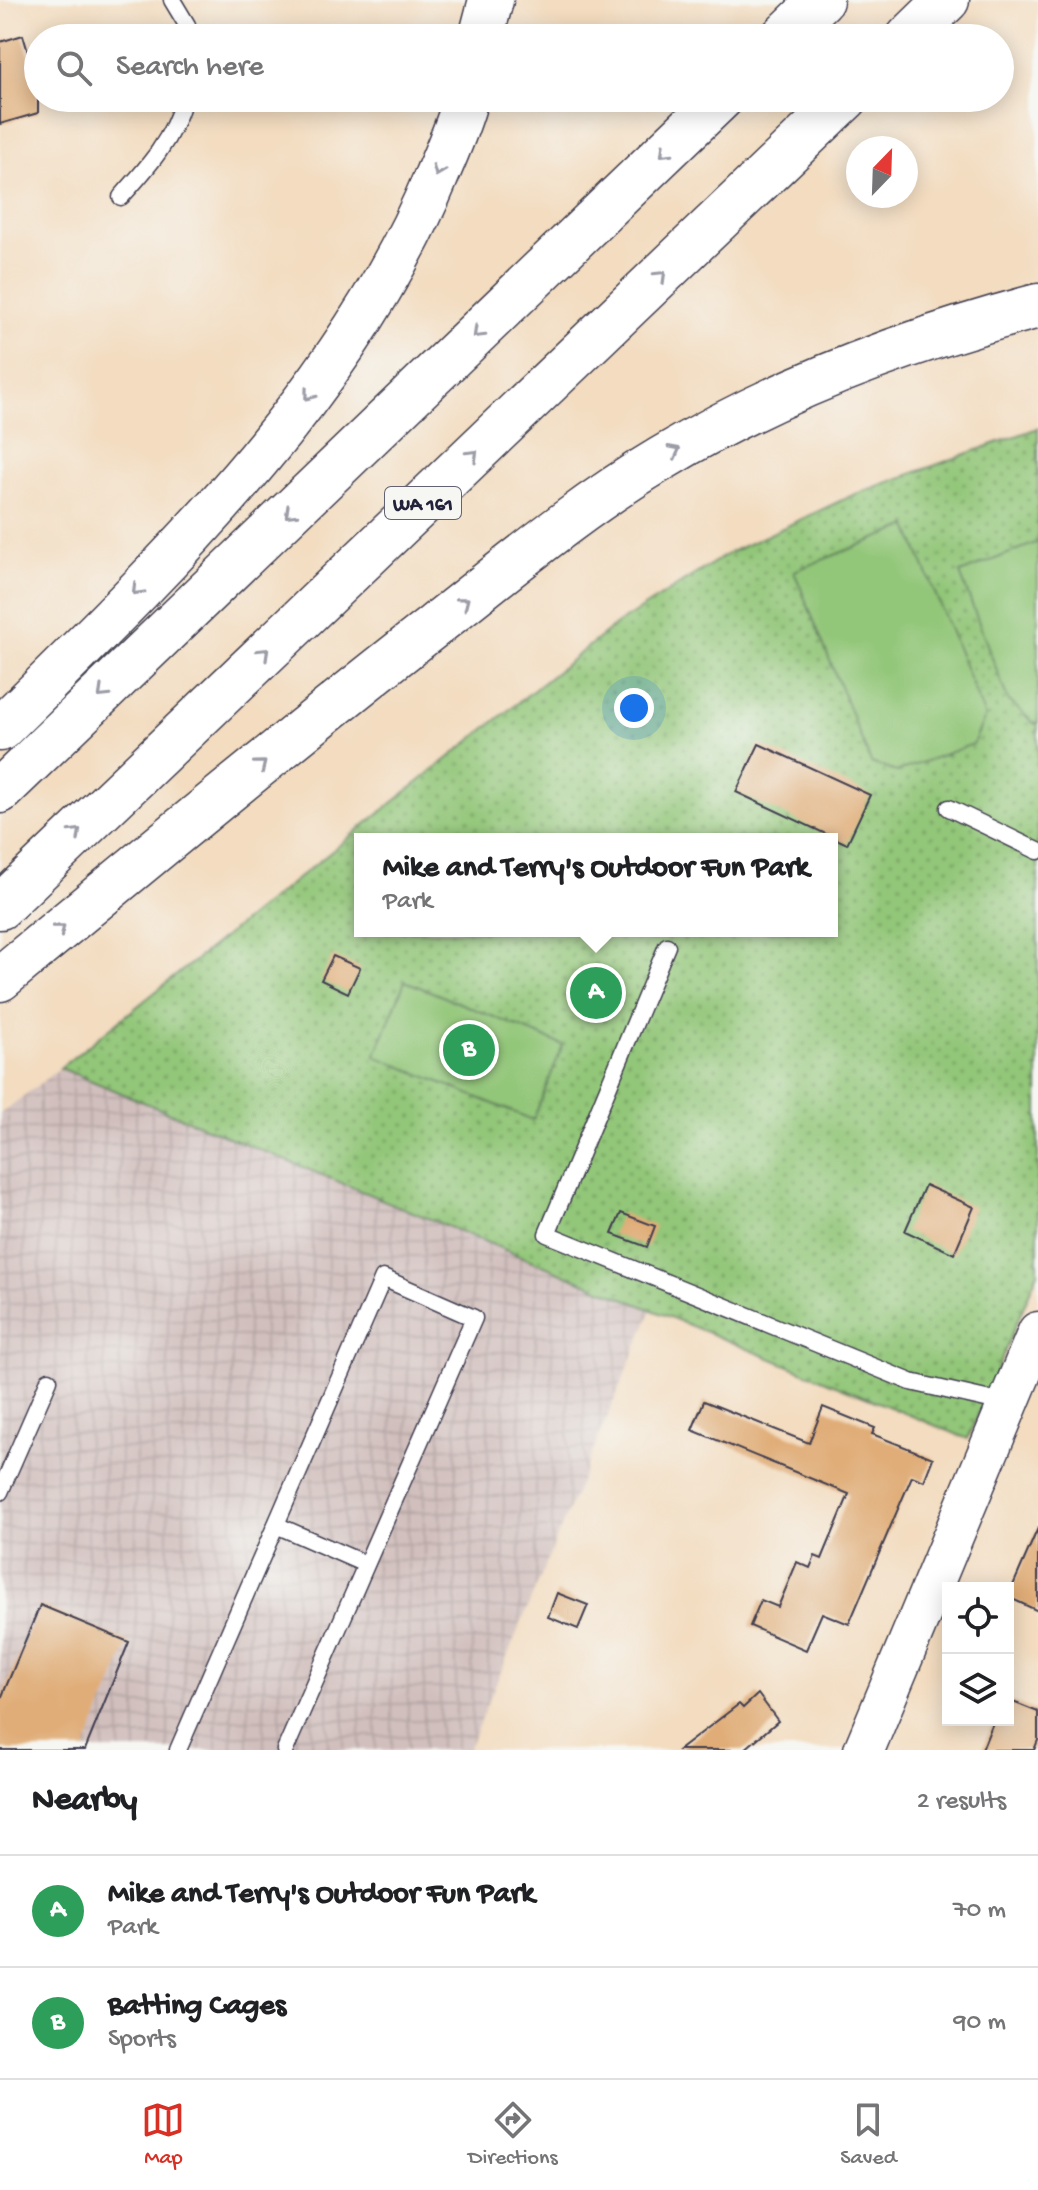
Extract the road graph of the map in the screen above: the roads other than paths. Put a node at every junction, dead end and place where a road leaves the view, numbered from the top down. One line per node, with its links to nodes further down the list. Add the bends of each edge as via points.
1 (172, 0): 5 (lane)
2 (491, 0): 6 (highway)
3 (821, 0): 7 (highway)
4 (947, 0): 8 (highway)
5 (186, 24)
6 (485, 24)
7 (796, 24)
8 (922, 24)
9 (180, 112): 13 (lane, via 155,160)
10 (460, 112): 15 (highway, one-way to 15, via 418,220 331,368 184,540)
11 (706, 112): 16 (highway, one-way to 16)
12 (831, 112): 19 (highway, WA 161, one-way to 12)
13 (121, 197)
14 (1038, 306): 21 (highway, one-way to 14, via 366,679 604,494 748,412 823,377 898,346)
15 (0, 729)
16 (0, 791)
17 (949, 808): 18 (lane)
18 (1038, 851)
19 (0, 907)
20 (667, 946): 24 (lane, via 547,1234 911,1382)
21 (0, 979)
22 (1038, 1332): 24 (street)
23 (49, 1380): 25 (lane)
24 (1008, 1404): 30 (street)
25 (0, 1492)
26 (276, 1525): 27 (lane); 27 (lane, via 383,1278 474,1318); 28 (lane)
27 (365, 1564): 29 (lane)
28 (178, 1750)
29 (285, 1750)
30 (864, 1750)

